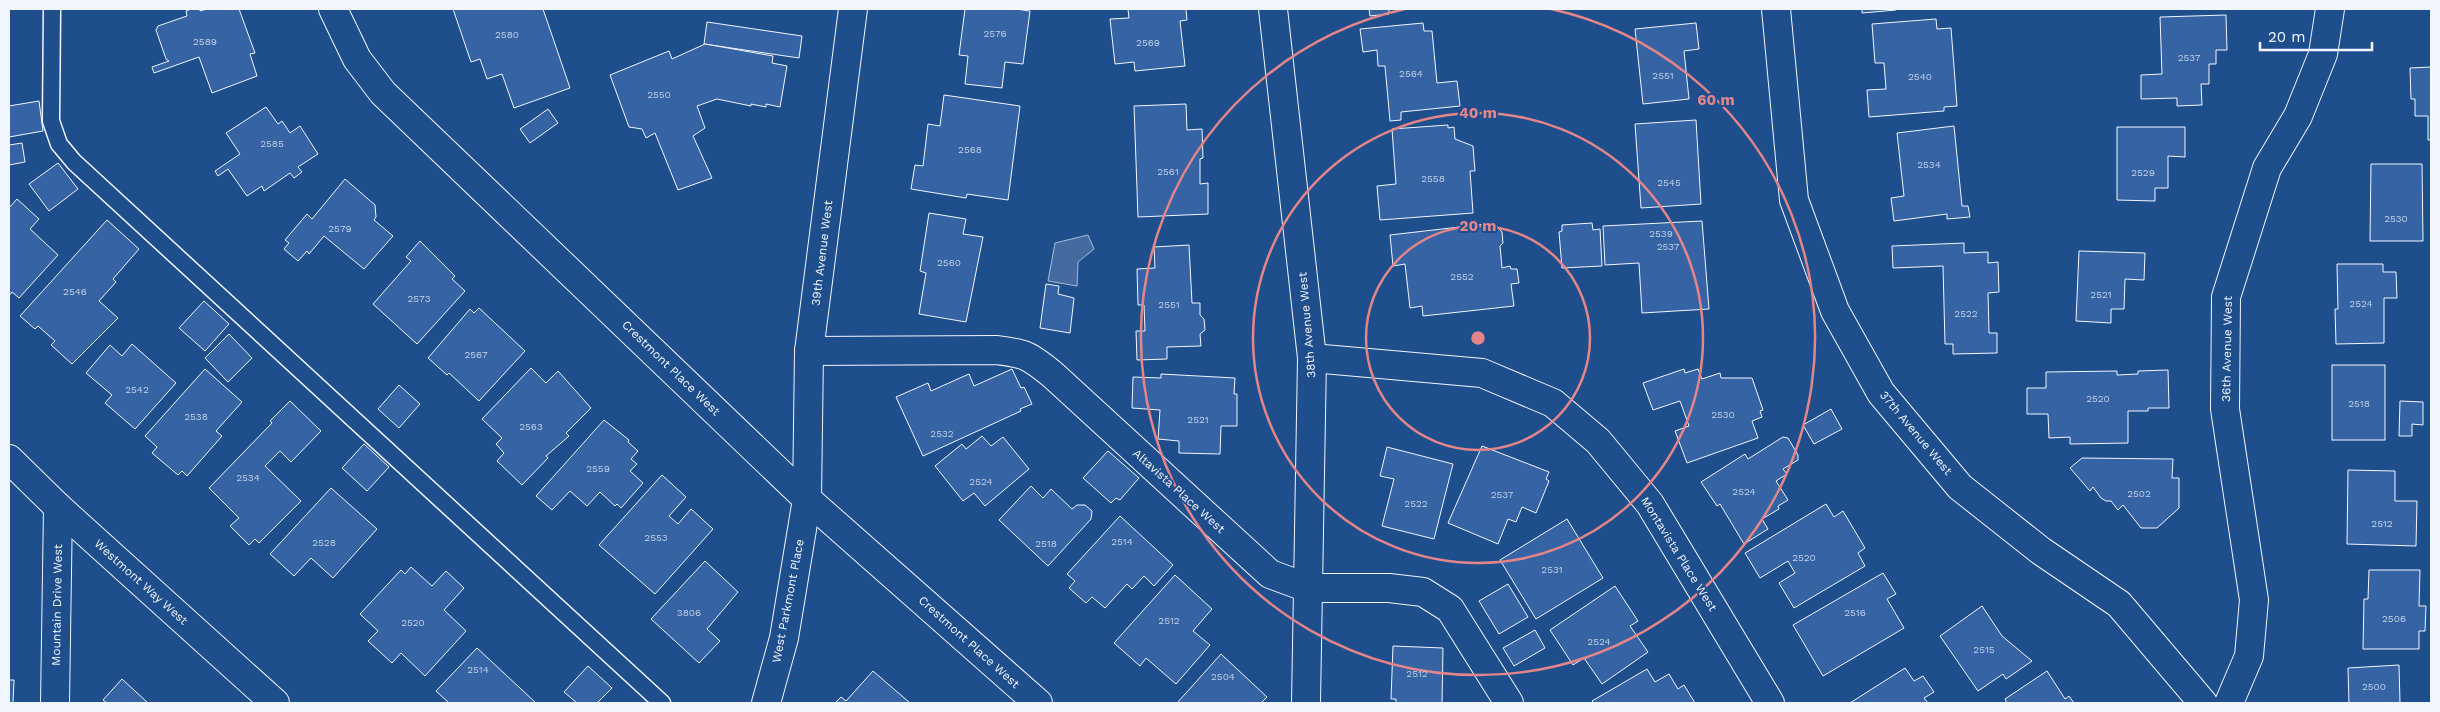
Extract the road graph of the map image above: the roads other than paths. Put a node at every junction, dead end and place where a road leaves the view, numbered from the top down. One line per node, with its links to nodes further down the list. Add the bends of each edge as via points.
1 (52, 9): 15 (lane, via 51,121 59,144 74,162)
2 (333, 9): 10 (street, Crestmont Place West, via 357,59 383,92)
3 (853, 9): 7 (street, 39th Avenue West)
4 (1274, 9): 8 (street, 38th Avenue West)
5 (1776, 9): 21 (street, 37th Avenue West, via 1794,200 1835,311 1881,393 1960,487 2040,551 2119,604)
6 (2330, 9): 22 (street, 36th Avenue West, via 2323,54 2298,116 2267,168 2226,297 2225,409 2254,600 2249,656)
7 (809, 351): 10 (street, 39th Avenue West); 12 (street, Altavista Place West, via 1020,352 1053,375 1270,574)
8 (1312, 358): 12 (street, 38th Avenue West); 20 (street, Montavista Place West, via 1482,373 1553,402 1598,441 1650,504)
9 (9, 459): 11 (street, Westmont Way West)
10 (807, 499): 16 (street, West Parkmont Place, via 784,638); 17 (street, Crestmont Place West)
11 (58, 507): 13 (street, Mountain Drive West); 14 (street, Westmont Way West)
12 (1308, 588): 18 (street, 38th Avenue West); 19 (street, Altavista Place West, via 1389,588 1424,592 1450,609)
13 (55, 703)
14 (275, 703)
15 (662, 703)
16 (766, 703)
17 (1038, 703)
18 (1306, 703)
19 (1509, 703)
20 (1770, 703)
21 (2203, 703)
22 (2229, 703)

